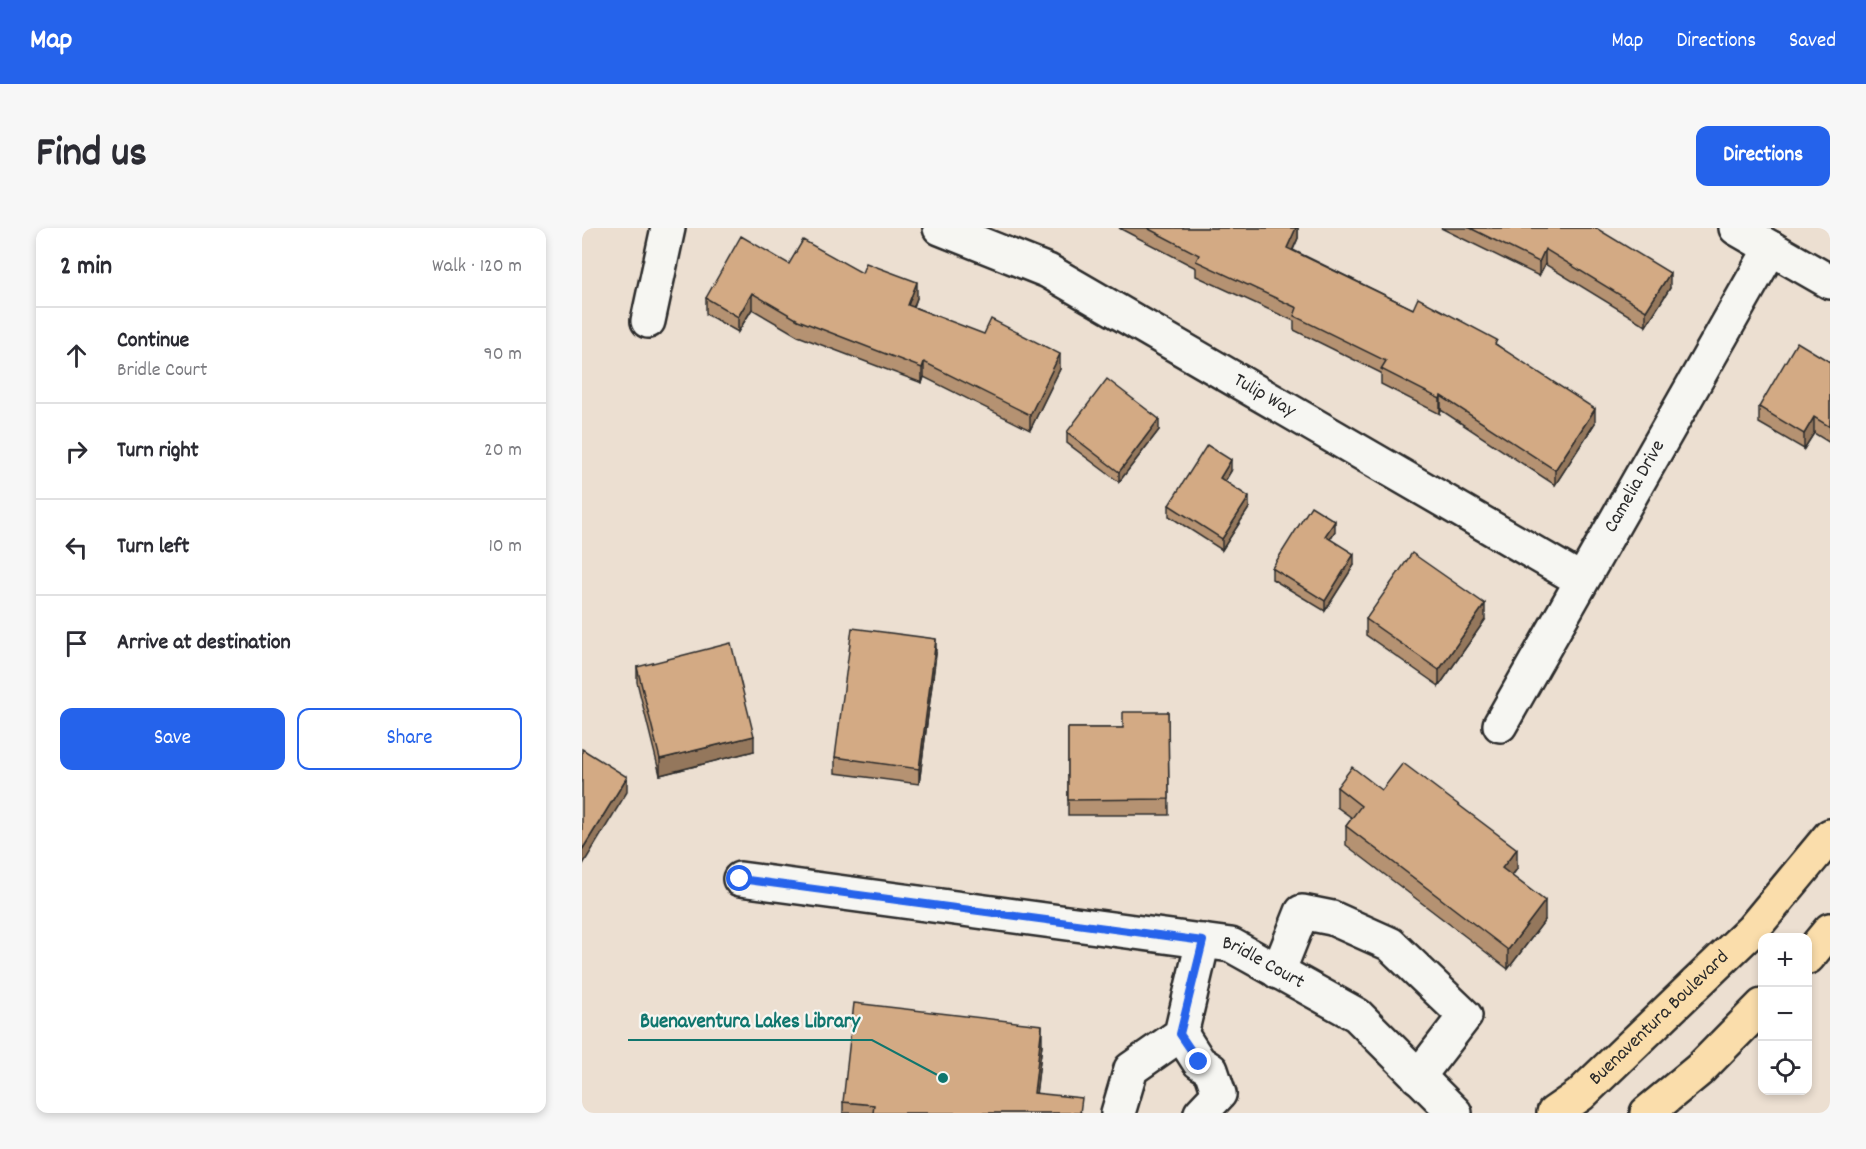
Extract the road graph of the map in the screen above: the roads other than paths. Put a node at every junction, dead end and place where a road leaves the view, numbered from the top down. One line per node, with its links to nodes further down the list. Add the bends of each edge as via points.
1 (668, 228): 6 (street)
2 (940, 228): 7 (street, Tulip Way, via 1048,271)
3 (1736, 228): 4 (street)
4 (1771, 248): 5 (street); 7 (street, Camelia Drive)
5 (1830, 282)
6 (648, 321)
7 (1581, 580): 8 (street, Camelia Drive)
8 (1500, 725)
9 (1830, 837): 21 (main road, Buenaventura Boulevard, via 1752,930 1580,1095)
10 (740, 879): 12 (street, Bridle Court)
11 (1830, 930): 13 (main road)
12 (1203, 941): 14 (street, Bridle Court, via 1231,945); 16 (street)
13 (1812, 952)
14 (1278, 972): 17 (street, Bridle Court, via 1357,1016); 17 (street, via 1302,912 1332,918 1390,944 1465,1016)
15 (1758, 1010): 22 (main road, via 1699,1070)
16 (1180, 1034): 18 (street, via 1131,1069); 19 (street, via 1199,1062 1211,1070 1219,1094)
17 (1418, 1077): 20 (street, Bridle Court)
18 (1118, 1113)
19 (1201, 1113)
20 (1455, 1113)
21 (1554, 1113)
22 (1647, 1113)

